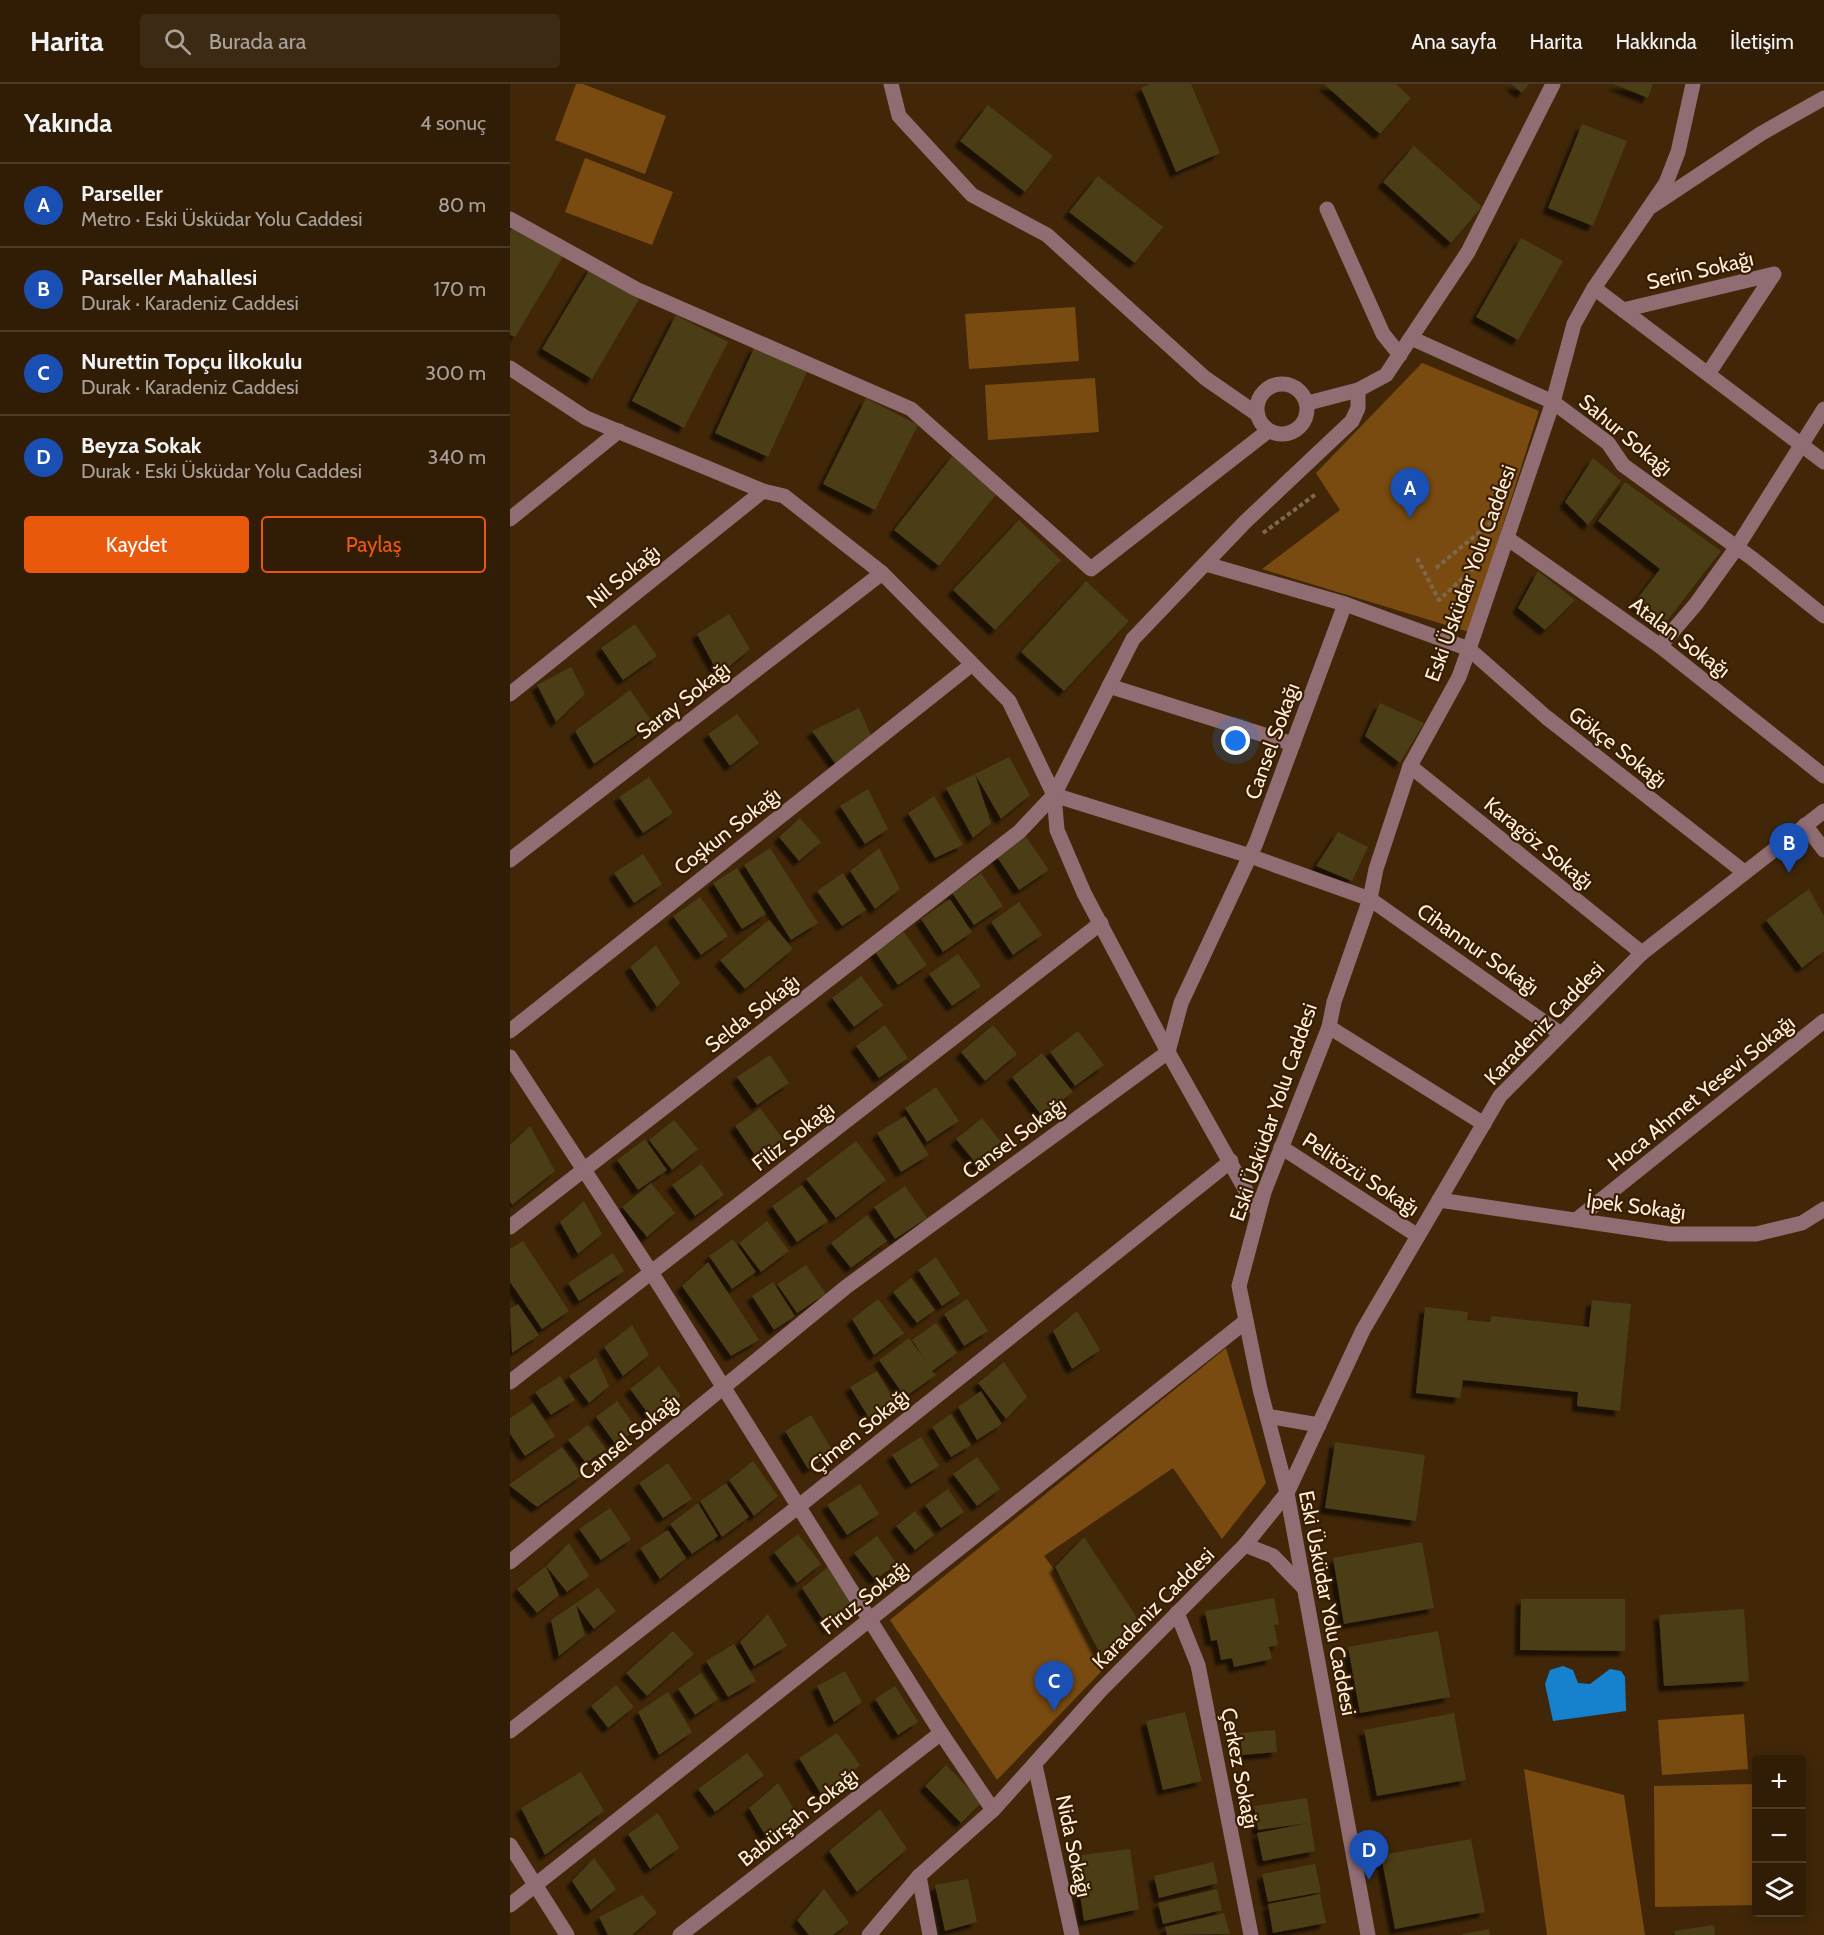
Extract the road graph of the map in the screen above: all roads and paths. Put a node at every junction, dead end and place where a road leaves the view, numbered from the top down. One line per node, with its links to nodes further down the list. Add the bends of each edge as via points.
1 (891, 84): 18 (street, via 899,116 972,195 1047,236 1205,378)
2 (1554, 84): 10 (street, via 1468,252)
3 (1693, 84): 5 (street, Eski Üsküdar Yolu Caddesi, via 1678,152)
4 (1824, 98): 5 (street, via 1762,133)
5 (1649, 207): 8 (street, Eski Üsküdar Yolu Caddesi)
6 (1327, 209): 11 (street, via 1383,334)
7 (510, 219): 20 (street, via 636,290 911,409 1091,569)
8 (1594, 288): 9 (street); 15 (street, Eski Üsküdar Yolu Caddesi, via 1574,324)
9 (1623, 310): 13 (street); 13 (street, Serin Sokağı, via 1774,274)
10 (1411, 338): 11 (street); 15 (street, Sahur Sokağı)
11 (1400, 355): 14 (street, via 1386,375)
12 (510, 368): 19 (street, via 586,418)
13 (1708, 374): 21 (street)
14 (1358, 390): 16 (street); 32 (street, Selda Sokağı, via 1358,408 1352,421)
15 (1553, 402): 28 (street, Eski Üsküdar Yolu Caddesi); 29 (street, Sahur Sokağı, via 1608,443 1623,465)
16 (1308, 403): 18 (street, via 1297,386 1277,382 1260,394); 20 (street, via 1305,423 1288,435)
17 (1824, 409): 21 (street)
18 (1257, 414): 20 (street)
19 (619, 431): 23 (street); 25 (street)
20 (1268, 431)
21 (1800, 444): 22 (street); 29 (street)
22 (1824, 462)
23 (763, 491): 34 (street, via 784,496); 41 (street, Nil Sokağı)
24 (1316, 494): 27 (path)
25 (510, 519)
26 (1492, 522): 33 (path)
27 (1259, 536)
28 (1507, 538): 37 (street, Atalan Sokağı); 38 (street, Eski Üsküdar Yolu Caddesi)
29 (1737, 547): 36 (street, Sahur Sokağı); 37 (street)
30 (1417, 558): 31 (path, via 1439,600)
31 (1482, 561)
32 (1206, 564): 35 (street); 40 (street, Selda Sokağı, via 1133,639)
33 (1436, 568)
34 (882, 573): 39 (street); 50 (street, Saray Sokağı)
35 (1345, 604): 38 (street); 42 (street, Cansel Sokağı)
36 (1824, 616)
37 (1660, 646): 44 (street, Atalan Sokağı)
38 (1469, 649): 43 (street, Eski Üsküdar Yolu Caddesi, via 1459,677); 51 (street, Gökçe Sokağı, via 1546,717)
39 (971, 665): 45 (street, via 1009,701); 57 (street, Coşkun Sokağı)
40 (1109, 687): 42 (street); 45 (street, Selda Sokağı)
41 (510, 694)
42 (1293, 744): 49 (street, Cansel Sokağı)
43 (1410, 766): 52 (street, Eski Üsküdar Yolu Caddesi, via 1376,868); 54 (street, Karagöz Sokağı)
44 (1824, 776)
45 (1054, 795): 49 (street); 53 (street, via 1057,830); 64 (street, Selda Sokağı, via 1019,832)
46 (1824, 811): 47 (street, Karadeniz Caddesi)
47 (1805, 825): 48 (street); 51 (street, Karadeniz Caddesi)
48 (1824, 850)
49 (1250, 856): 52 (street, Cihannur Sokağı); 59 (street, Cansel Sokağı, via 1181,1003)
50 (510, 860)
51 (1744, 872): 54 (street, Karadeniz Caddesi)
52 (1370, 899): 56 (street, Eski Üsküdar Yolu Caddesi); 58 (street, Cihannur Sokağı)
53 (1101, 924): 59 (street); 71 (street, Filiz Sokağı)
54 (1642, 952): 58 (street, Karadeniz Caddesi)
55 (1824, 1021): 68 (street, Hoca Ahmet Yesevi Sokağı)
56 (1329, 1027): 61 (street); 62 (street, Eski Üsküdar Yolu Caddesi)
57 (510, 1031)
58 (1561, 1034): 61 (street, Karadeniz Caddesi, via 1500,1096)
59 (1168, 1052): 63 (street); 74 (street, Cansel Sokağı, via 846,1287)
60 (510, 1058): 64 (street)
61 (1484, 1124): 65 (street, Karadeniz Caddesi)
62 (1281, 1147): 67 (street, Eski Üsküdar Yolu Caddesi); 70 (street, Pelitözü Sokağı)
63 (1231, 1161): 67 (street); 78 (street, Çimen Sokağı)
64 (584, 1170): 69 (street, Selda Sokağı); 71 (street)
65 (1439, 1200): 68 (street, İpek Sokağı); 70 (street, Karadeniz Caddesi)
66 (1824, 1209): 68 (street, İpek Sokağı, via 1802,1223 1756,1234 1670,1234)
67 (1258, 1212): 72 (street, Eski Üsküdar Yolu Caddesi, via 1239,1286)
68 (1576, 1220)
69 (510, 1227)
70 (1418, 1236): 76 (street, Karadeniz Caddesi, via 1363,1330)
71 (651, 1272): 73 (street, Filiz Sokağı); 74 (street)
72 (1246, 1321): 75 (street, Eski Üsküdar Yolu Caddesi); 83 (street, Firuz Sokağı)
73 (510, 1382)
74 (724, 1386): 78 (street); 80 (street, Cansel Sokağı)
75 (1267, 1416): 76 (street); 77 (street, Eski Üsküdar Yolu Caddesi)
76 (1319, 1425): 77 (street, Karadeniz Caddesi)
77 (1287, 1493): 79 (street, Karadeniz Caddesi); 81 (street, Eski Üsküdar Yolu Caddesi)
78 (799, 1506): 83 (street); 84 (street, Çimen Sokağı)
79 (1245, 1545): 81 (street, via 1273,1556); 82 (street, Karadeniz Caddesi)
80 (510, 1562)
81 (1304, 1588): 98 (street, Eski Üsküdar Yolu Caddesi)
82 (1177, 1613): 86 (street, Karadeniz Caddesi); 97 (street, Çerkez Sokağı, via 1198,1665)
83 (872, 1619): 85 (street); 90 (street, Firuz Sokağı)
84 (510, 1731)
85 (941, 1733): 87 (street); 93 (street, Babürşah Sokağı)
86 (1035, 1765): 87 (street, Karadeniz Caddesi); 96 (street, Nida Sokağı)
87 (993, 1810): 89 (street, Karadeniz Caddesi)
88 (510, 1845): 90 (street)
89 (919, 1876): 94 (street, Karadeniz Caddesi); 95 (street)
90 (534, 1887): 91 (street, Firuz Sokağı); 92 (street)
91 (510, 1905)
92 (567, 1935)
93 (680, 1935)
94 (868, 1935)
95 (930, 1935)
96 (1072, 1935)
97 (1251, 1935)
98 (1368, 1935)

